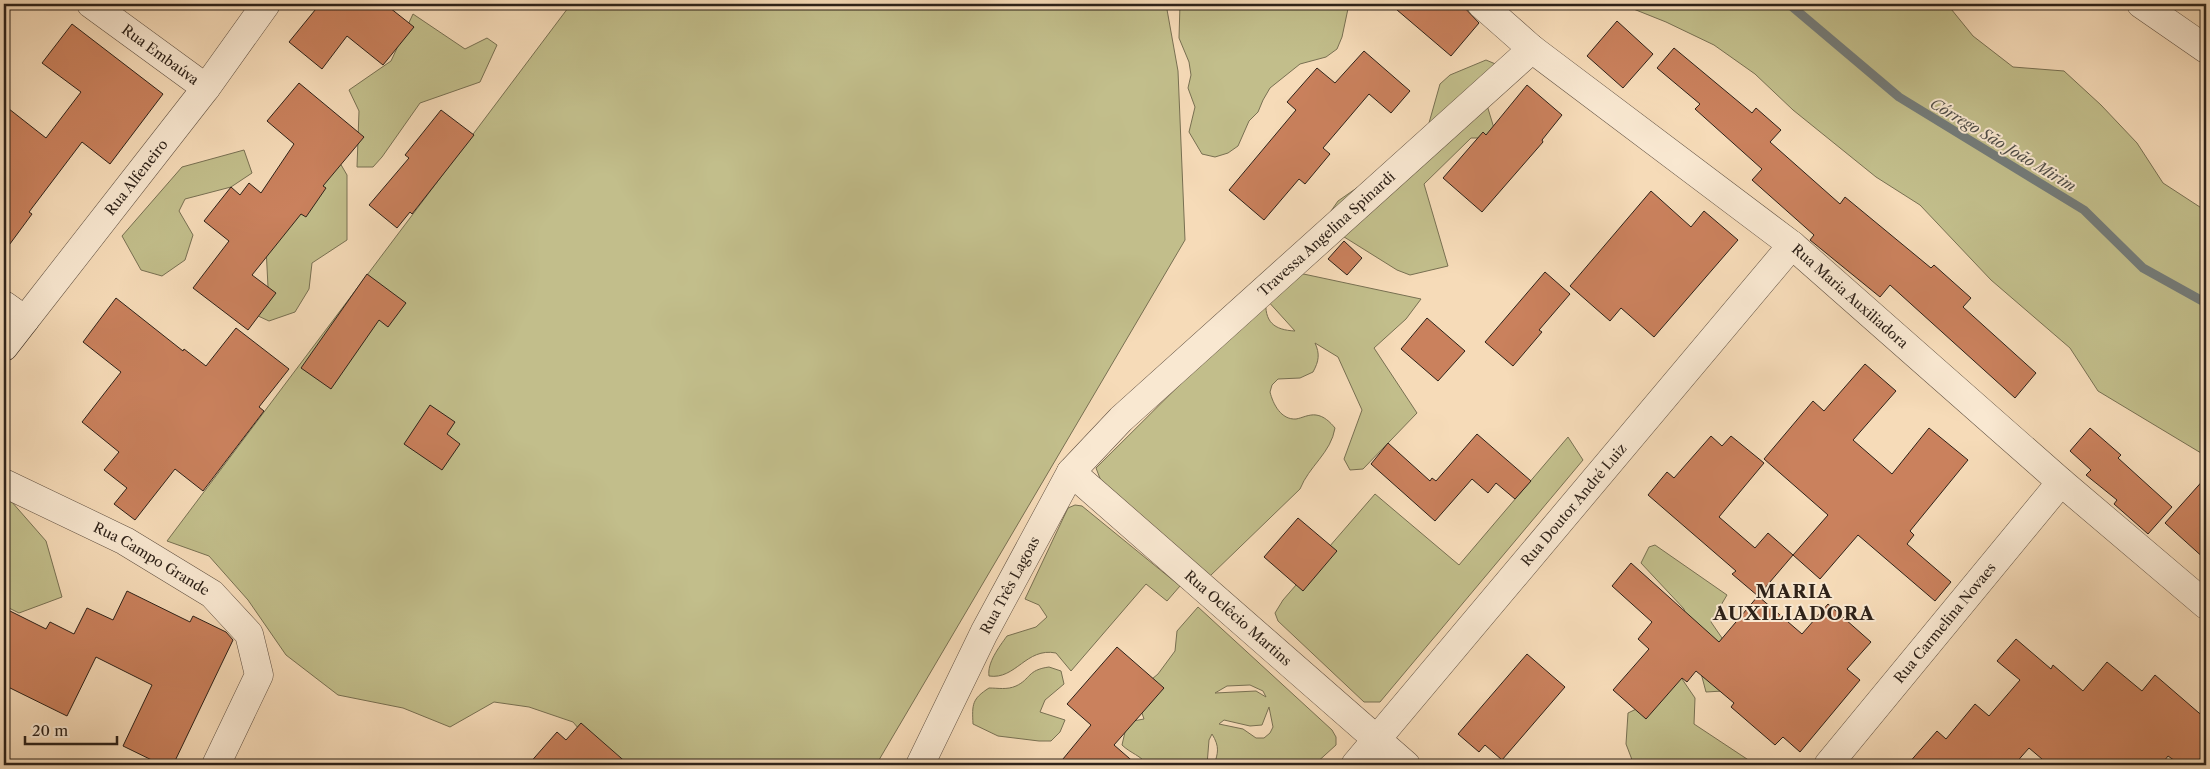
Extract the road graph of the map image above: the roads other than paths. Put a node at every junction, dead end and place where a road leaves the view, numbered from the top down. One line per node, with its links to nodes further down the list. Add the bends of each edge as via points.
1 (91, 4): 7 (street, Rua Embaúva)
2 (266, 4): 7 (street, Rua Alfeneiro)
3 (1481, 4): 5 (street, Rua Maria Auxiliadora)
4 (2141, 4): 6 (street)
5 (1532, 49): 8 (street, Rua Maria Auxiliadora); 11 (street, Travessa Angelina Spinardi)
6 (2206, 49)
7 (206, 88): 9 (street, Rua Alfeneiro)
8 (1792, 245): 13 (street, Rua Maria Auxiliadora); 16 (street, Rua Doutor André Luiz)
9 (15, 312): 10 (street, Rua Alfeneiro)
10 (4, 347)
11 (1121, 419): 12 (street, Rua Três Lagoas)
12 (1071, 472): 16 (street, Rua Oclêcio Martins); 18 (street, Rua Três Lagoas, via 984,633)
13 (2061, 482): 15 (street, Rua Maria Auxiliadora); 21 (street, Rua Carmelina Novaes)
14 (4, 483): 17 (street, Rua Campo Grande, via 125,541 212,594 249,634 259,675)
15 (2206, 605)
16 (1376, 739): 19 (street, Rua Doutor André Luiz); 20 (street, Rua Oclêcio Martins)
17 (216, 765)
18 (920, 765)
19 (1355, 765)
20 (1406, 765)
21 (1828, 765)

